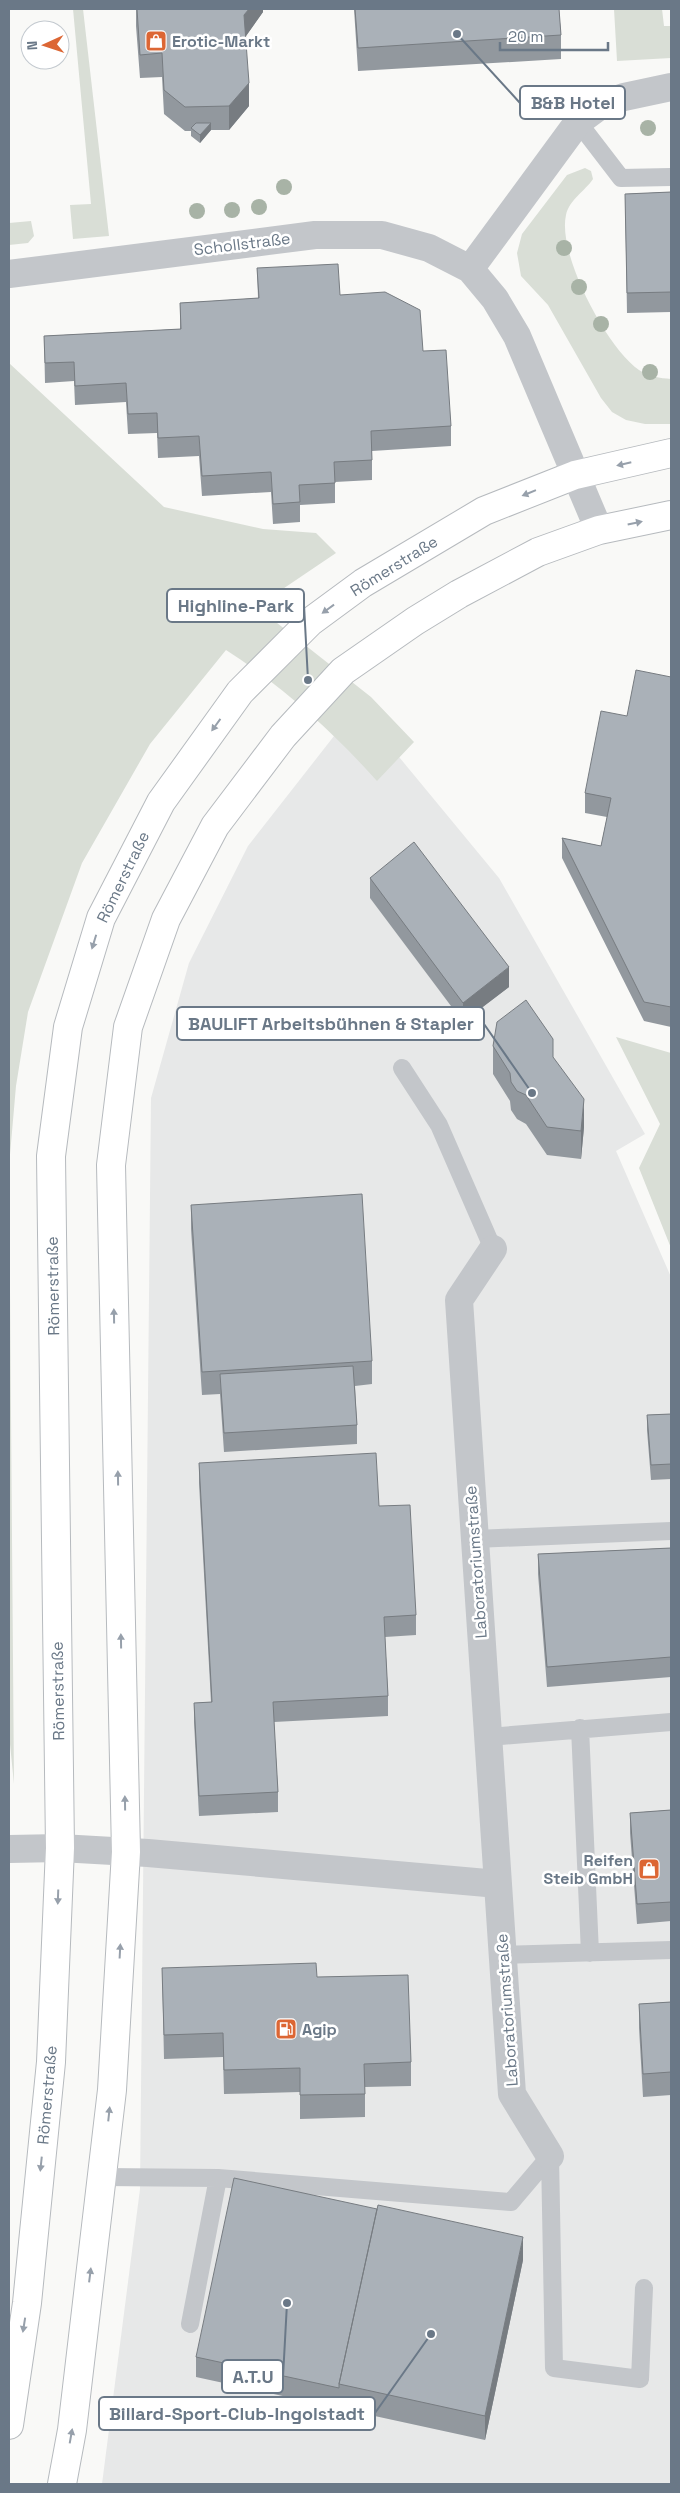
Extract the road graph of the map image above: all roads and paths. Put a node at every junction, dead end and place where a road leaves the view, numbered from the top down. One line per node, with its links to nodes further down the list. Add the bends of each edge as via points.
1 (671, 87): 2 (street, via 601,105)
2 (578, 122): 3 (lane, via 621,178); 4 (street)
3 (671, 177)
4 (470, 269): 5 (street, Schollstraße, via 429,248 382,235 315,235); 7 (street, Schollstraße, via 495,298 517,336)
5 (9, 274)
6 (671, 453): 7 (main road, Römerstraße, one-way to 7)
7 (575, 475): 9 (street, Schollstraße); 17 (main road, Römerstraße, one-way to 17, via 484,511 364,583 310,622 240,692 161,802 101,918 68,1027 51,1156)
8 (671, 515): 9 (main road, one-way to 8)
9 (599, 530): 19 (main road, one-way to 9, via 111,1165 128,1026 166,919 215,826 283,736 344,671 459,594 538,552)
10 (402, 1068): 11 (lane, via 439,1125)
11 (493, 1250): 13 (street, Laboratoriumstraße, via 459,1300)
12 (671, 1531): 13 (lane)
13 (475, 1538): 16 (street, Laboratoriumstraße)
14 (671, 1722): 15 (lane)
15 (580, 1728): 16 (lane); 22 (lane)
16 (488, 1737): 20 (street, Laboratoriumstraße)
17 (60, 1848): 18 (street); 19 (street); 29 (main road, Römerstraße, one-way to 29, via 51,2062 27,2303)
18 (9, 1849)
19 (126, 1852): 20 (street); 25 (main road, one-way to 19, via 112,2090)
20 (498, 1884): 23 (street, Laboratoriumstraße)
21 (671, 1950): 22 (lane)
22 (590, 1953): 23 (lane)
23 (503, 1955): 24 (street, Laboratoriumstraße, via 512,2094)
24 (550, 2156): 26 (lane, via 511,2202); 27 (lane, via 554,2368 640,2379)
25 (102, 2177): 26 (lane); 30 (main road, one-way to 25, via 72,2430)
26 (218, 2178): 28 (lane)
27 (644, 2288)
28 (190, 2324)
29 (9, 2425)
30 (62, 2484)

